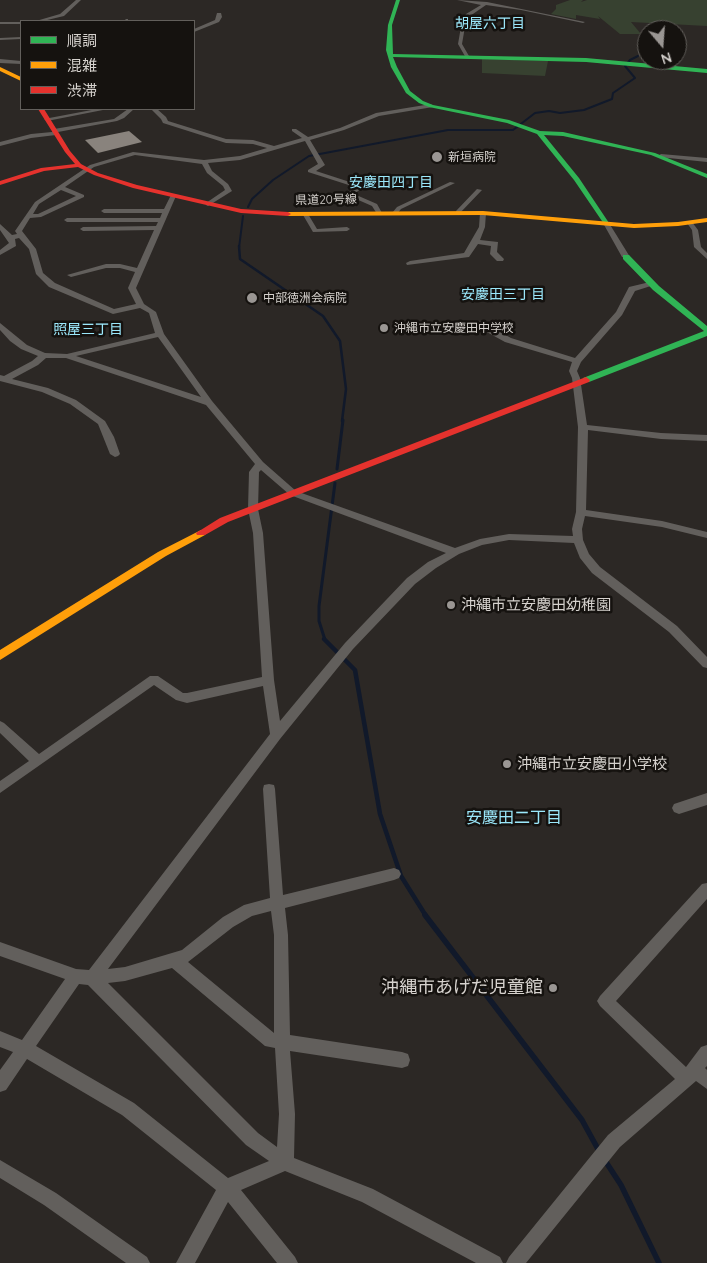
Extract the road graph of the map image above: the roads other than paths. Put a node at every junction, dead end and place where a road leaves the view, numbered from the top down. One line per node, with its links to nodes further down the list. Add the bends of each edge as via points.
1 (79, 0): 7 (street, via 62,15)
2 (398, 0): 14 (street, via 390,26)
3 (459, 0): 5 (street)
4 (496, 0): 5 (street)
5 (484, 3): 8 (street); 15 (street, via 464,22 460,44)
6 (219, 14): 11 (street, via 217,21)
7 (42, 20)
8 (583, 22)
9 (0, 23): 10 (street)
10 (20, 23)
11 (195, 31)
12 (20, 38): 13 (street)
13 (0, 40)
14 (391, 55): 15 (street); 21 (street, via 408,92)
15 (466, 56): 19 (street, via 628,63)
16 (0, 61): 17 (street)
17 (20, 63)
18 (0, 69): 20 (street)
19 (707, 71)
20 (20, 75)
21 (432, 106): 28 (street); 29 (street, via 378,114)
22 (93, 110): 25 (street)
23 (130, 110): 27 (street, via 115,120)
24 (155, 110): 31 (street, via 164,122 226,141 253,142)
25 (44, 114): 27 (street, 県道20号線)
26 (294, 130): 29 (street)
27 (55, 132): 30 (street); 35 (street, 県道20号線)
28 (539, 132): 32 (street, via 563,134); 54 (street, via 577,179)
29 (307, 139): 31 (street); 46 (street, via 322,164 310,171 360,187 349,194 374,205)
30 (0, 144)
31 (272, 148): 34 (street, via 240,158)
32 (661, 156): 33 (street); 36 (street)
33 (707, 160)
34 (204, 162): 35 (street, via 135,153); 42 (street, via 209,172 229,191)
35 (83, 166): 37 (street, via 43,169); 39 (street); 41 (street, 県道20号線, via 108,179)
36 (707, 176)
37 (0, 183)
38 (452, 183): 47 (street, via 399,208)
39 (60, 187): 50 (street, via 37,203); 50 (street, via 82,196 39,216)
40 (480, 190): 45 (street)
41 (173, 196): 42 (street, 県道20号線); 44 (street)
42 (208, 204): 49 (street, 県道20号線, via 251,212)
43 (104, 211): 44 (street)
44 (165, 211): 52 (street)
45 (458, 212): 47 (street, 県道20号線); 48 (street, 県道20号線)
46 (380, 213): 47 (street, 県道20号線); 49 (street, 県道20号線)
47 (395, 213)
48 (483, 213): 54 (street, 県道20号線); 62 (street, via 482,227)
49 (306, 215): 59 (street, via 315,231)
50 (28, 216): 60 (street, via 18,231)
51 (67, 220): 52 (street)
52 (162, 220): 57 (street)
53 (707, 220): 55 (street, 県道20号線)
54 (606, 223): 55 (street, 県道20号線, via 644,226); 69 (street, via 626,257)
55 (690, 223): 64 (street, via 698,246)
56 (0, 226): 61 (street)
57 (158, 228): 58 (street); 67 (street)
58 (83, 229)
59 (347, 229)
60 (21, 235): 61 (street); 70 (street, via 32,249 40,274 52,285 113,312)
61 (10, 238): 63 (street, via 13,244)
62 (475, 241): 65 (street, via 494,244 493,252); 66 (street, via 466,255)
63 (0, 253)
64 (707, 257)
65 (500, 259)
66 (410, 263)
67 (139, 271): 68 (street, via 106,266); 70 (street, via 132,288)
68 (71, 274)
69 (651, 283): 73 (street); 77 (street, via 632,289 619,312)
70 (141, 305): 74 (street, via 152,312)
71 (477, 323): 77 (street, via 508,340)
72 (0, 325): 75 (street, via 24,347)
73 (707, 331): 79 (street)
74 (160, 334): 76 (street); 80 (street)
75 (44, 355): 76 (street); 78 (street)
76 (67, 356): 80 (street)
77 (576, 361): 79 (street, via 573,371)
78 (2, 379): 83 (street, via 45,390 74,402 102,423)
79 (576, 383): 81 (street); 85 (street)
80 (209, 403): 84 (street)
81 (583, 427): 82 (street); 87 (street)
82 (707, 438)
83 (115, 454)
84 (260, 464): 85 (street); 86 (street, via 254,472)
85 (294, 492): 86 (street); 90 (street)
86 (253, 509): 92 (street, via 194,536); 94 (street, via 258,533)
87 (581, 512): 88 (street, via 662,524); 89 (street)
88 (707, 535)
89 (578, 540): 90 (street, via 509,538 480,542); 93 (street, via 584,555 596,570 673,630)
90 (455, 552): 91 (street, via 411,581)
91 (349, 646): 96 (street)
92 (0, 656)
93 (707, 664)
94 (268, 680): 96 (street); 97 (street, via 187,698 180,697 154,679)
95 (0, 726): 97 (street)
96 (276, 735): 108 (street)
97 (38, 761): 98 (street)
98 (0, 788)
99 (270, 789): 104 (street)
100 (707, 798): 101 (street)
101 (678, 808)
102 (394, 874): 104 (street)
103 (707, 889): 114 (street, via 605,1000)
104 (277, 903): 106 (street, via 249,910 228,922 188,954); 110 (street, via 281,935)
105 (0, 949): 107 (street)
106 (174, 960): 108 (street, via 125,974); 110 (street, via 271,1040)
107 (76, 976): 108 (street); 111 (street)
108 (92, 978): 117 (street, via 252,1139)
109 (0, 1040): 111 (street)
110 (282, 1042): 113 (street); 117 (street, via 287,1114)
111 (26, 1049): 116 (street); 119 (street, via 128,1109)
112 (707, 1053): 114 (street)
113 (402, 1060)
114 (691, 1074): 115 (street); 124 (street, via 614,1141)
115 (707, 1081)
116 (0, 1084)
117 (285, 1163): 119 (street); 123 (street, via 367,1195)
118 (0, 1168): 120 (street)
119 (227, 1187): 121 (street); 122 (street)
120 (141, 1263)
121 (184, 1263)
122 (289, 1263)
123 (494, 1263)
124 (514, 1263)

